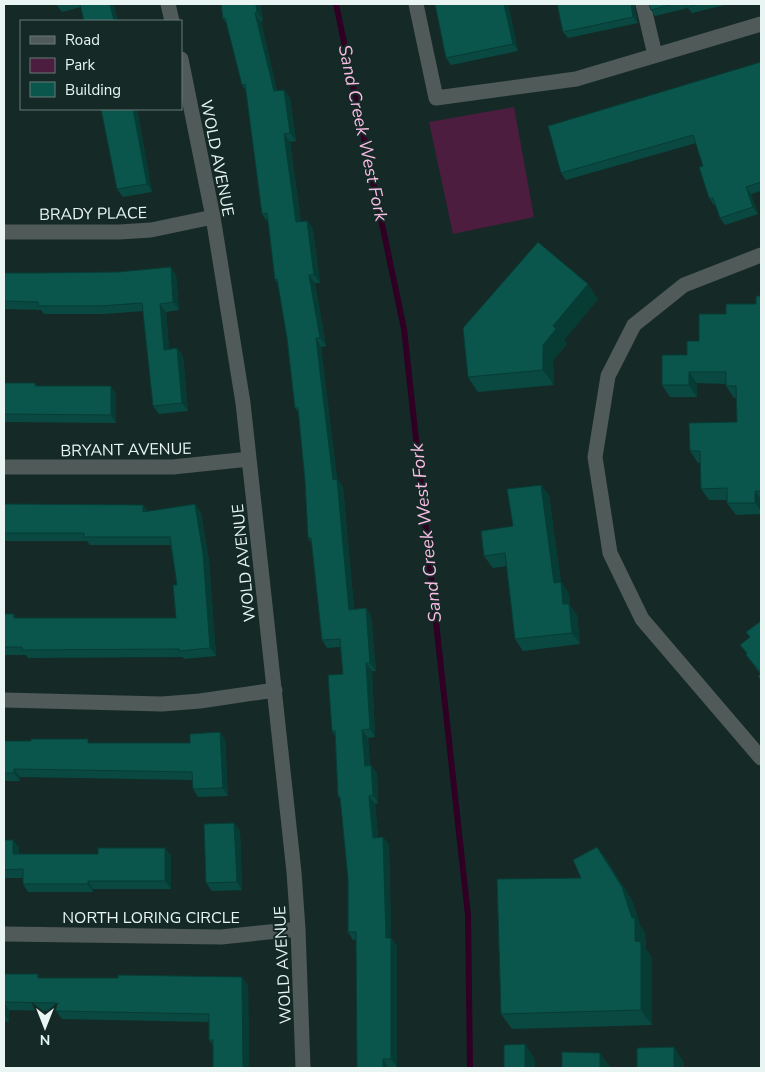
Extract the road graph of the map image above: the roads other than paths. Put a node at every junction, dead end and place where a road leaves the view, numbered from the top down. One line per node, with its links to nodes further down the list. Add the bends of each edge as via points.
1 (168, 4): 4 (street)
2 (416, 4): 6 (street, via 436,98 576,78)
3 (642, 4): 6 (street)
4 (172, 20)
5 (761, 24): 6 (street)
6 (655, 55)
7 (182, 64): 8 (street, WOLD AVENUE)
8 (213, 217): 9 (street, BRADY PLACE, via 127,232); 11 (street, WOLD AVENUE)
9 (4, 232)
10 (761, 255): 15 (street, via 684,284 634,325 608,376 595,457 610,553 642,619)
11 (249, 459): 12 (street, BRYANT AVENUE, via 174,467); 13 (street, WOLD AVENUE)
12 (4, 467)
13 (275, 690): 14 (street, via 162,704); 16 (street, WOLD AVENUE)
14 (4, 700)
15 (761, 758)
16 (298, 929): 17 (street, NORTH LORING CIRCLE, via 221,937); 18 (street, WOLD AVENUE)
17 (4, 934)
18 (302, 1068)

